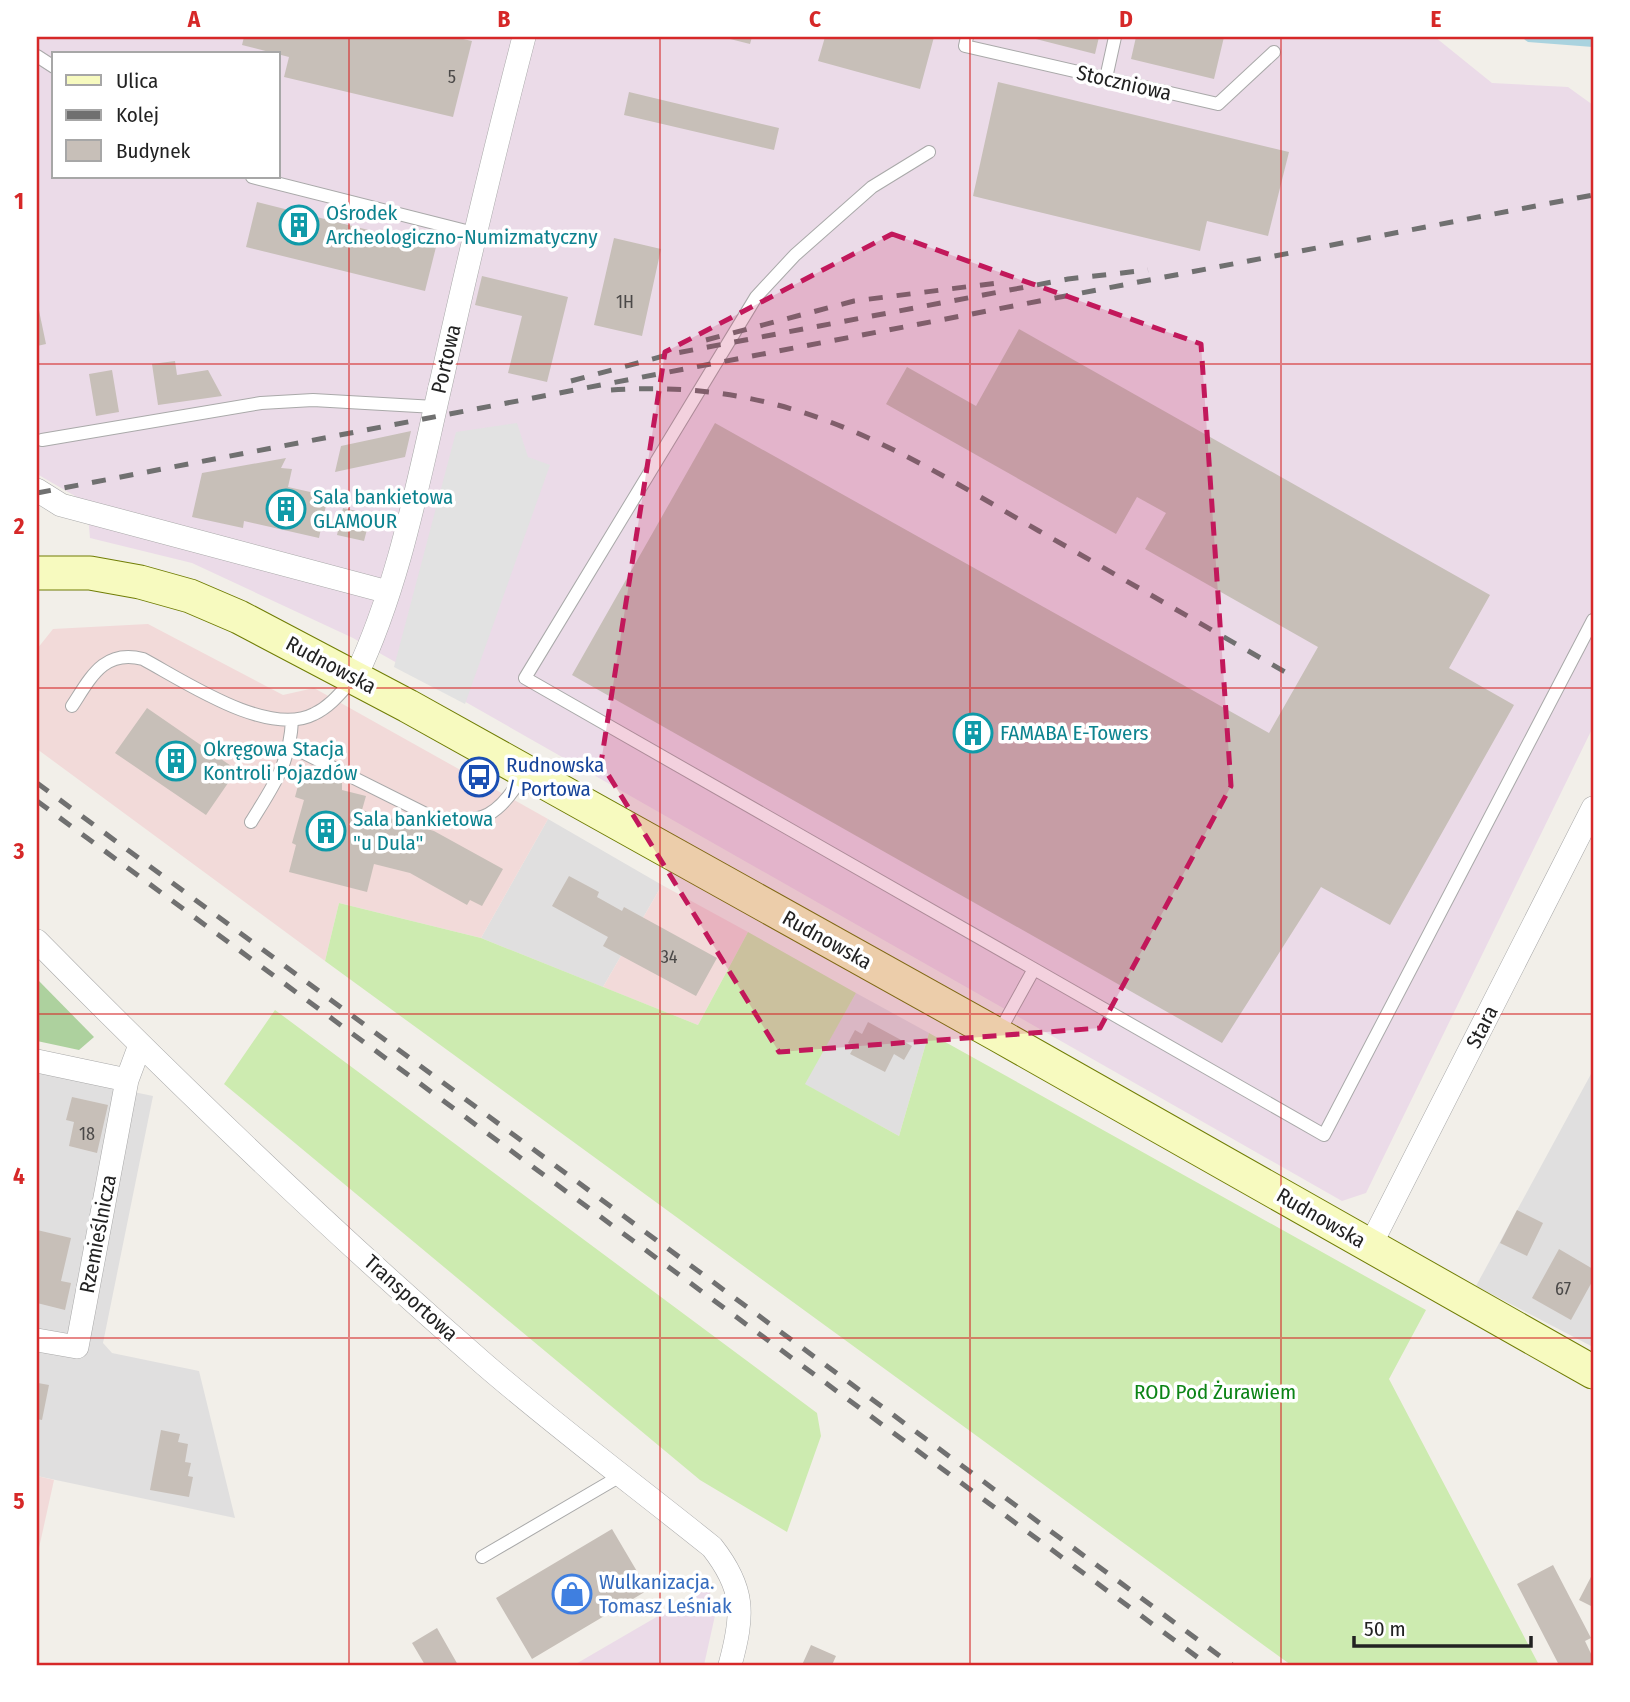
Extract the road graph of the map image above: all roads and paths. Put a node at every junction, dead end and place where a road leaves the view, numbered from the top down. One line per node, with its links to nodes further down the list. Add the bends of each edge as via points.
1 (524, 37): 10 (street, Portowa)
2 (967, 37): 7 (lane, Stoczniowa, via 965,46)
3 (1115, 37): 7 (lane)
4 (1274, 52): 7 (lane, Stoczniowa, via 1218,104)
5 (37, 56): 6 (lane)
6 (52, 66)
7 (1106, 78)
8 (929, 152): 25 (lane, via 872,187 756,297 525,678)
9 (256, 178): 10 (lane)
10 (474, 233): 11 (street, Portowa)
11 (435, 407): 12 (lane, via 313,400 261,403); 15 (street, Portowa)
12 (41, 440)
13 (37, 490): 15 (street, via 61,505)
14 (37, 573): 17 (main road, Rudnowska, via 90,573 190,596)
15 (388, 592): 17 (street, Portowa)
16 (1593, 620): 25 (lane, via 1324,1135)
17 (355, 678): 19 (lane, via 327,706 312,716); 21 (main road, Rudnowska)
18 (72, 706): 19 (lane, via 98,666 114,657 131,656 244,711 267,719)
19 (292, 720): 20 (lane)
20 (290, 746): 21 (lane, via 417,810 455,822 495,812 507,802); 23 (lane, via 283,771)
21 (524, 772): 26 (main road, Rudnowska)
22 (1593, 808): 30 (street, Stara)
23 (251, 822)
24 (37, 941): 27 (street, Transportowa)
25 (1034, 969): 26 (lane)
26 (998, 1035): 30 (main road, Rudnowska)
27 (140, 1045): 29 (street); 33 (street, Transportowa, via 486,1366)
28 (37, 1061): 29 (street)
29 (127, 1080): 31 (street, Rzemieślnicza, via 77,1347)
30 (1370, 1246): 32 (main road, Rudnowska)
31 (37, 1339)
32 (1593, 1372)
33 (622, 1475): 34 (lane); 35 (street, Transportowa, via 712,1546 732,1571 739,1619)
34 (482, 1557)
35 (730, 1665)

